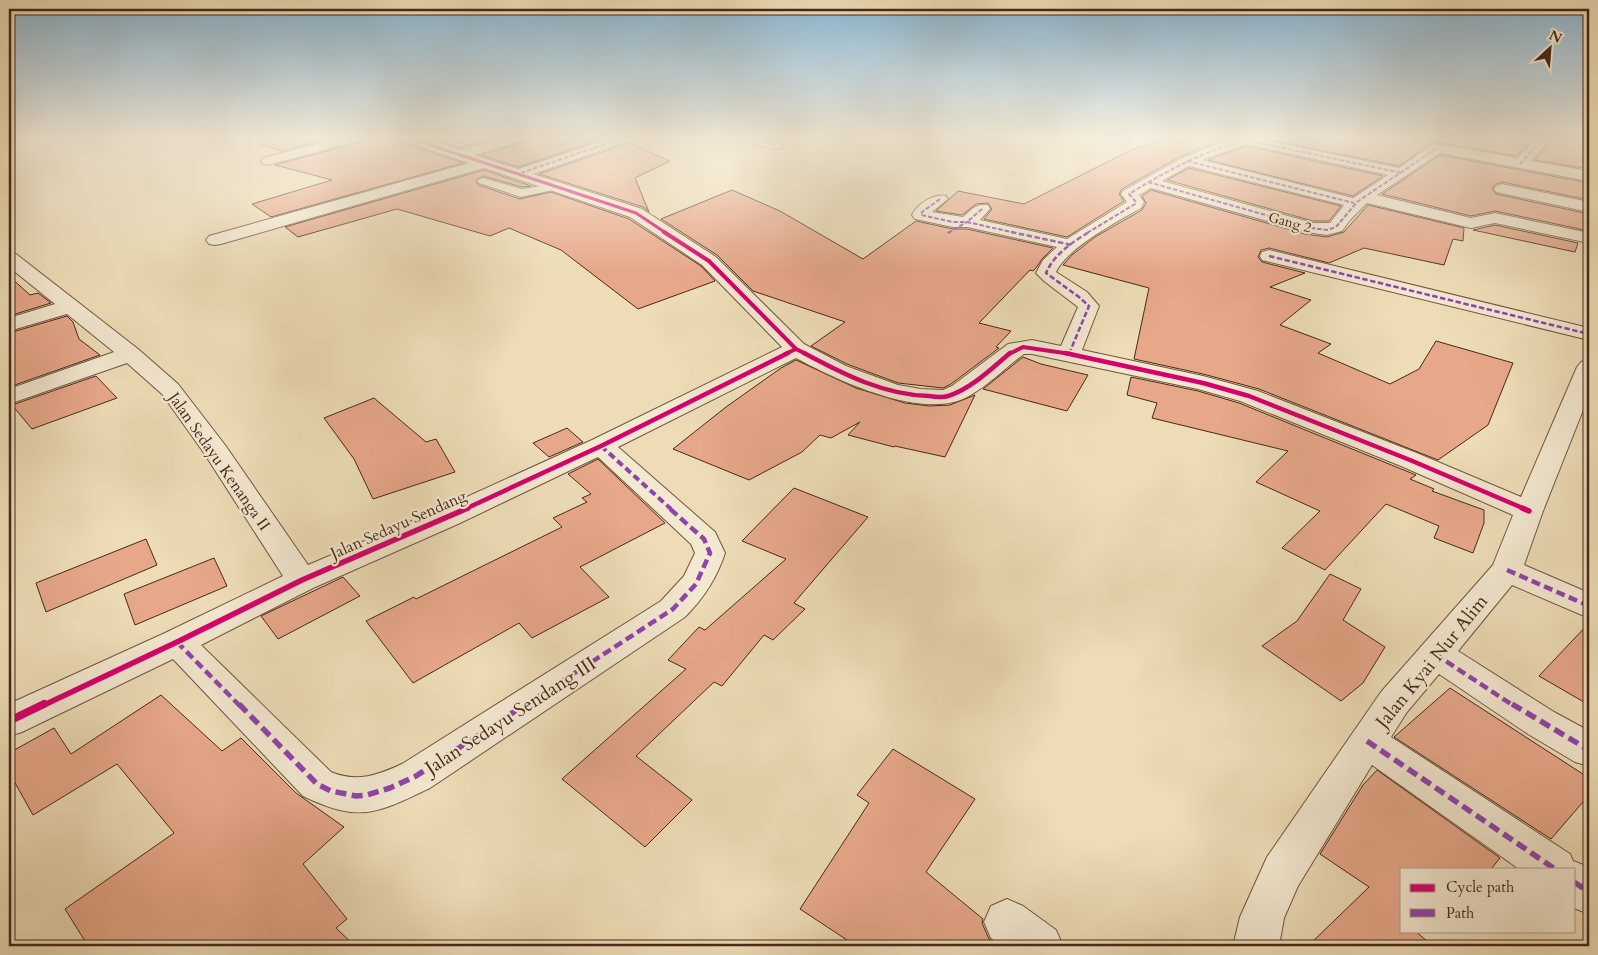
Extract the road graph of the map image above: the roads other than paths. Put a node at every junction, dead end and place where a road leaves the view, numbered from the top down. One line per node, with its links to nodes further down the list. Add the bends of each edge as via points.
1 (420, 182): 16 (street)
2 (485, 182): 7 (lane, via 517,193)
3 (545, 182): 7 (street)
4 (1148, 182): 10 (street, Gang 2, via 1320,230 1336,227); 17 (street, via 1129,194 1135,204)
5 (1277, 182): 10 (street)
6 (1388, 182): 10 (street, Gang 2)
7 (558, 186): 23 (street, via 636,213 709,260)
8 (1502, 189): 11 (street)
9 (940, 199): 13 (street, via 921,214)
10 (1358, 200): 15 (street, via 1471,223 1495,218)
11 (1589, 207)
12 (982, 209): 13 (street)
13 (966, 222): 14 (street); 17 (street)
14 (948, 233)
15 (1589, 238)
16 (215, 240)
17 (1072, 244): 25 (street, via 1050,264 1046,274 1083,298 1088,306)
18 (1269, 256): 22 (street)
19 (10, 260): 20 (street, Jalan Sedayu Kenanga II)
20 (71, 306): 21 (street); 24 (street, Jalan Sedayu Kenanga II)
21 (9, 325)
22 (1589, 334)
23 (796, 349): 25 (street, via 862,381 894,391 946,397 961,391 1023,346); 28 (street, Jalan Sedayu Sendang)
24 (130, 354): 27 (street); 31 (street, Jalan Sedayu Kenanga II, via 170,389 191,415)
25 (1069, 354): 29 (street, via 1249,396)
26 (1589, 367): 29 (street, Jalan Kyai Nur Alim)
27 (9, 397)
28 (601, 446): 31 (street, Jalan Sedayu Sendang); 33 (street, Jalan Sedayu Sendang III, via 704,539 710,553 705,571 673,610 416,776 380,793 354,797 334,793 317,784)
29 (1529, 511): 30 (street, Jalan Kyai Nur Alim)
30 (1507, 570): 32 (street); 34 (street, Jalan Kyai Nur Alim)
31 (302, 580): 33 (street, Jalan Sedayu Sendang)
32 (1589, 606)
33 (177, 642): 35 (street, Jalan Sedayu Sendang)
34 (1435, 654): 36 (street, Jalan Kyai Nur Alim, via 1394,702); 37 (street)
35 (9, 721)
36 (1367, 741): 38 (street); 41 (street, Jalan Kyai Nur Alim, via 1282,872 1262,917)
37 (1589, 750)
38 (1554, 868)
39 (1576, 883): 40 (street)
40 (1589, 892)
41 (1256, 946)

